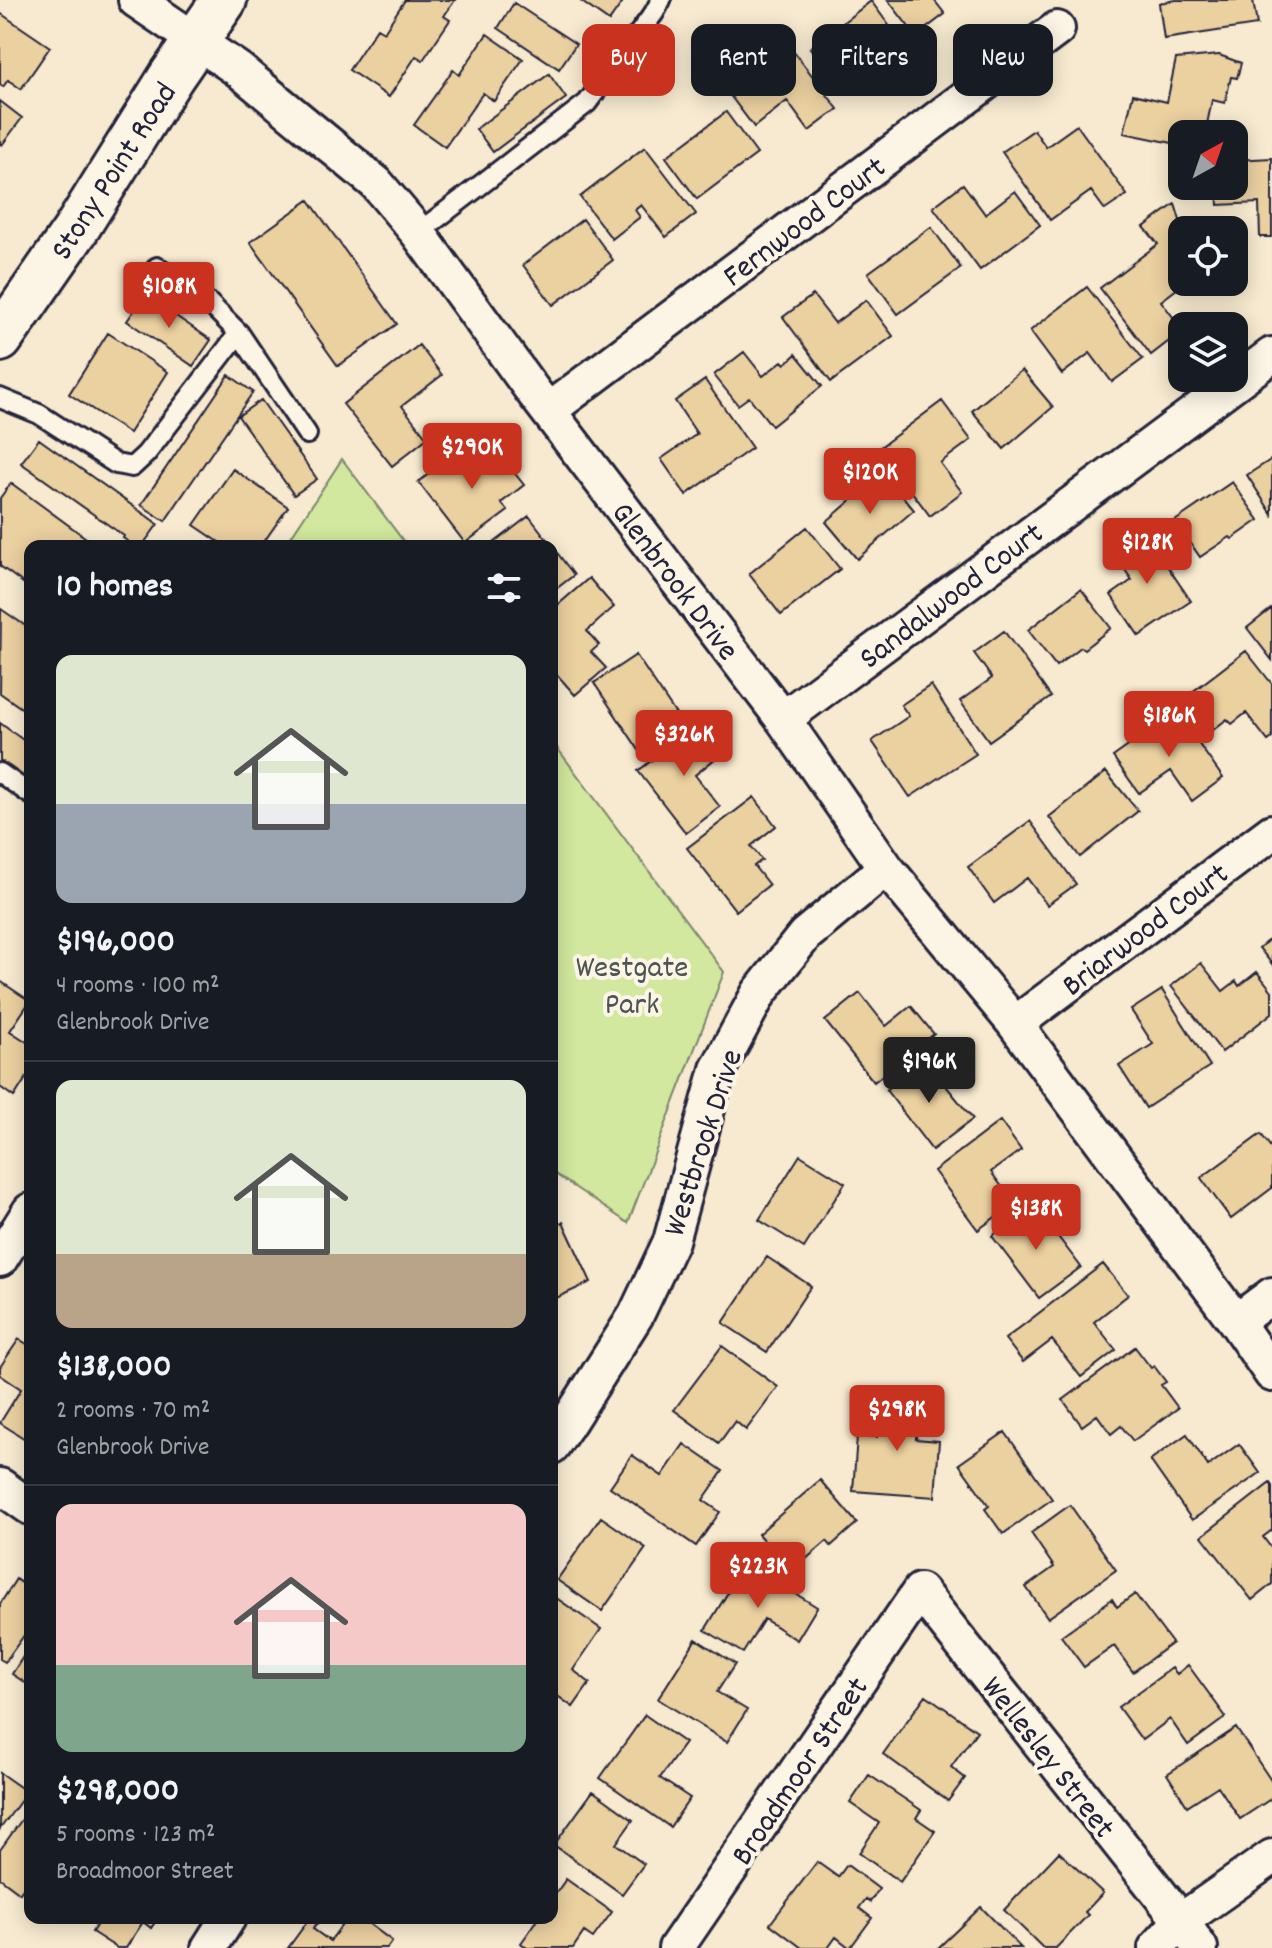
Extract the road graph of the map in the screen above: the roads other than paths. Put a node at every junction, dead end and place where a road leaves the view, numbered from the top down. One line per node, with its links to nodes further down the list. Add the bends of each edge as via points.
1 (136, 0): 5 (street, Glenbrook Drive)
2 (224, 0): 5 (main road, Stony Point Road)
3 (661, 0): 6 (lane, via 587,103)
4 (1057, 29): 12 (street, Fernwood Court)
5 (196, 40): 6 (street, Glenbrook Drive, via 376,183); 9 (main road, Stony Point Road)
6 (418, 233): 12 (street, Glenbrook Drive)
7 (157, 267): 8 (lane, via 209,303)
8 (239, 333): 11 (lane, via 132,467 116,464 39,414); 13 (lane)
9 (0, 339)
10 (1272, 355): 14 (street, Sandalwood Court)
11 (0, 398)
12 (549, 410): 14 (street, Glenbrook Drive)
13 (307, 434)
14 (783, 719): 18 (street, Glenbrook Drive)
15 (0, 773): 16 (lane)
16 (24, 790)
17 (1272, 832): 19 (street, Briarwood Court)
18 (886, 868): 19 (street, Glenbrook Drive); 25 (street, Westbrook Drive, via 805,935 759,993 718,1069 671,1241 636,1315)
19 (1015, 1024): 23 (street, Glenbrook Drive)
20 (24, 1221): 21 (street)
21 (0, 1259)
22 (1272, 1295): 23 (street)
23 (1236, 1322): 24 (street, Glenbrook Drive)
24 (1272, 1374)
25 (558, 1426)
26 (0, 1486): 27 (street)
27 (24, 1503)
28 (920, 1591): 31 (street, Wellesley Street); 33 (street, Broadmoor Street)
29 (1272, 1857): 31 (street)
30 (224, 1924): 32 (street)
31 (1190, 1934): 34 (street)
32 (209, 1948)
33 (676, 1948)
34 (1156, 1948)

